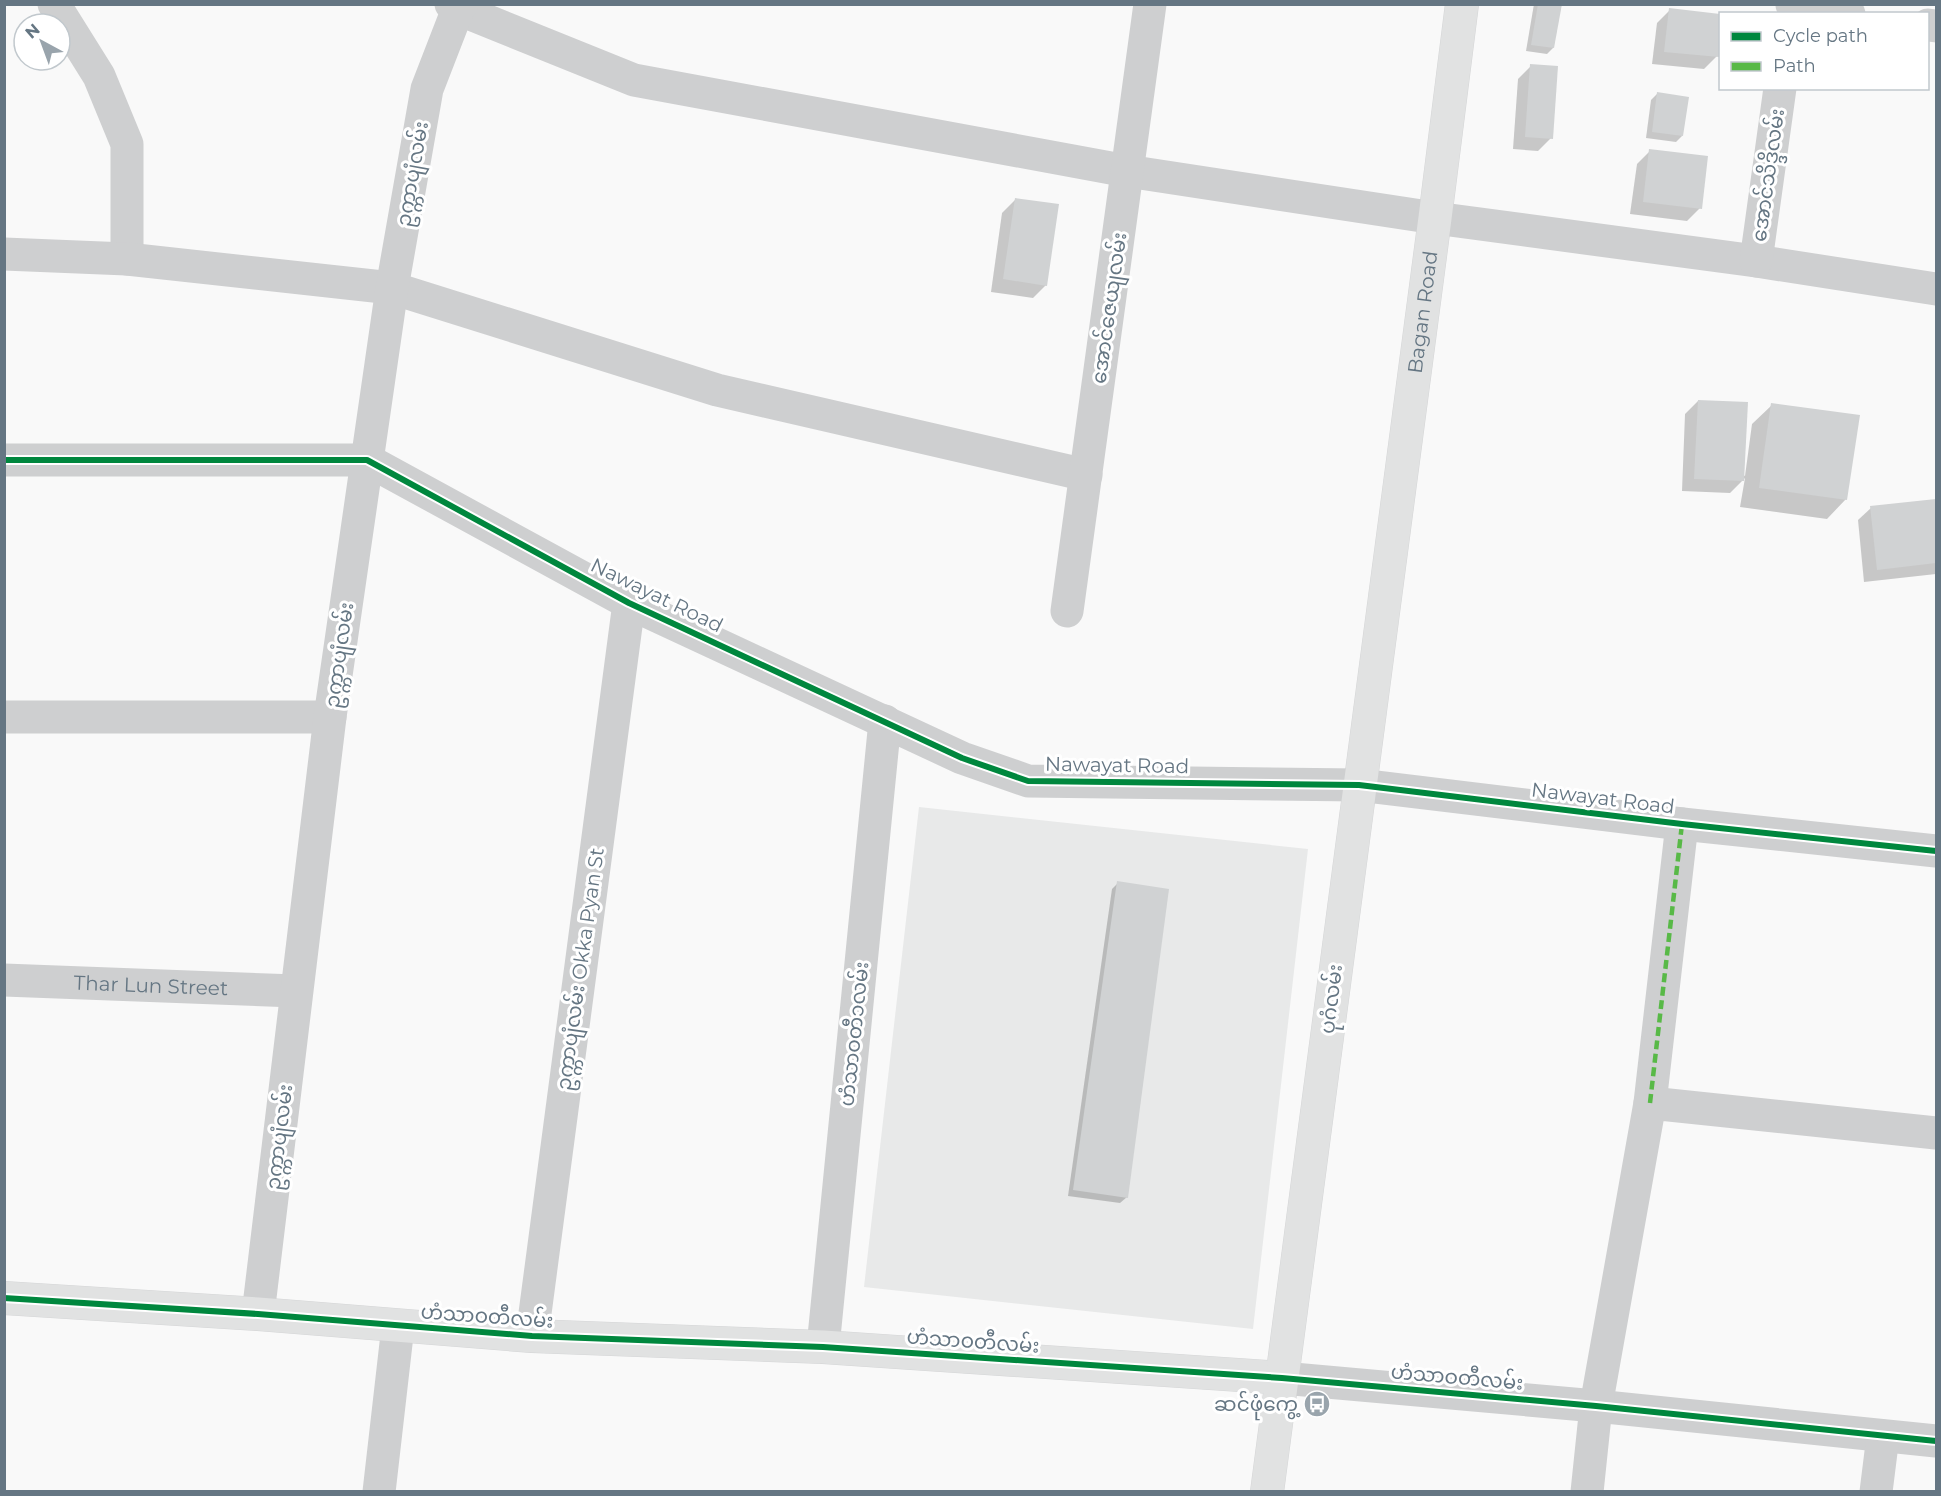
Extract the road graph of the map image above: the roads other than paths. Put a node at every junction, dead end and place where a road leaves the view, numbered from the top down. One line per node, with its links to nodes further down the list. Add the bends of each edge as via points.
1 (54, 4): 11 (street, via 99,76 127,144)
2 (1150, 4): 8 (street, အောင်ဇေယျလမ်း)
3 (1462, 4): 9 (street, Bagan Road)
4 (1792, 5): 6 (street)
5 (457, 6): 8 (street, via 634,80); 13 (street, ဥက္ကာပျံလမ်း, via 427,89)
6 (1836, 12)
7 (1780, 90): 12 (street, အောင်သိဒ္ဒိလမ်း)
8 (1128, 171): 9 (street); 17 (street, အောင်ဇေယျလမ်း)
9 (1435, 218): 12 (street); 20 (street, Bagan Road)
10 (4, 254): 11 (street)
11 (127, 259): 13 (street)
12 (1756, 261): 14 (street)
13 (392, 288): 16 (street, ဥက္ကာပျံလမ်း); 17 (street, via 717,390)
14 (1936, 289)
15 (4, 460): 16 (street)
16 (367, 460): 18 (street, Nawayat Road); 22 (street, ဥက္ကာပျံလမ်း)
17 (1086, 475): 19 (street, အောင်ဇေယျလမ်း)
18 (629, 603): 23 (street, Nawayat Road); 34 (street, ဥက္ကာပျံလမ်း Okka Pyan St)
19 (1067, 611)
20 (1382, 621): 24 (street, ပုဂံလမ်း)
21 (4, 717): 22 (street)
22 (330, 717): 28 (street, ဥက္ကာပျံလမ်း)
23 (885, 721): 24 (street, Nawayat Road, via 962,758 1028,780); 35 (street, ဟံသာဝတီ၁လမ်း)
24 (1359, 785): 25 (street, Nawayat Road); 36 (street, ပုဂံလမ်း)
25 (1682, 824): 26 (street, Nawayat Road); 29 (street)
26 (1936, 851)
27 (4, 980): 28 (street, Thar Lun Street)
28 (296, 991): 32 (street, ဥက္ကာပျံလမ်း)
29 (1650, 1103): 30 (street); 37 (street)
30 (1936, 1133)
31 (4, 1298): 32 (street, ဟံသာဝတီလမ်း)
32 (258, 1314): 33 (street, ဟံသာဝတီလမ်း)
33 (398, 1326): 34 (street, ဟံသာဝတီလမ်း); 40 (street)
34 (532, 1336): 35 (street, ဟံသာဝတီလမ်း)
35 (823, 1347): 36 (street, ဟံသာဝတီလမ်း)
36 (1282, 1378): 37 (street, ဟံသာဝတီလမ်း); 41 (street, ပုဂံလမ်း)
37 (1596, 1406): 38 (street, ဟံသာဝတီလမ်း); 42 (street)
38 (1883, 1436): 39 (street, ဟံသာဝတီလမ်း); 43 (street)
39 (1936, 1441)
40 (379, 1491)
41 (1267, 1491)
42 (1587, 1491)
43 (1876, 1491)

